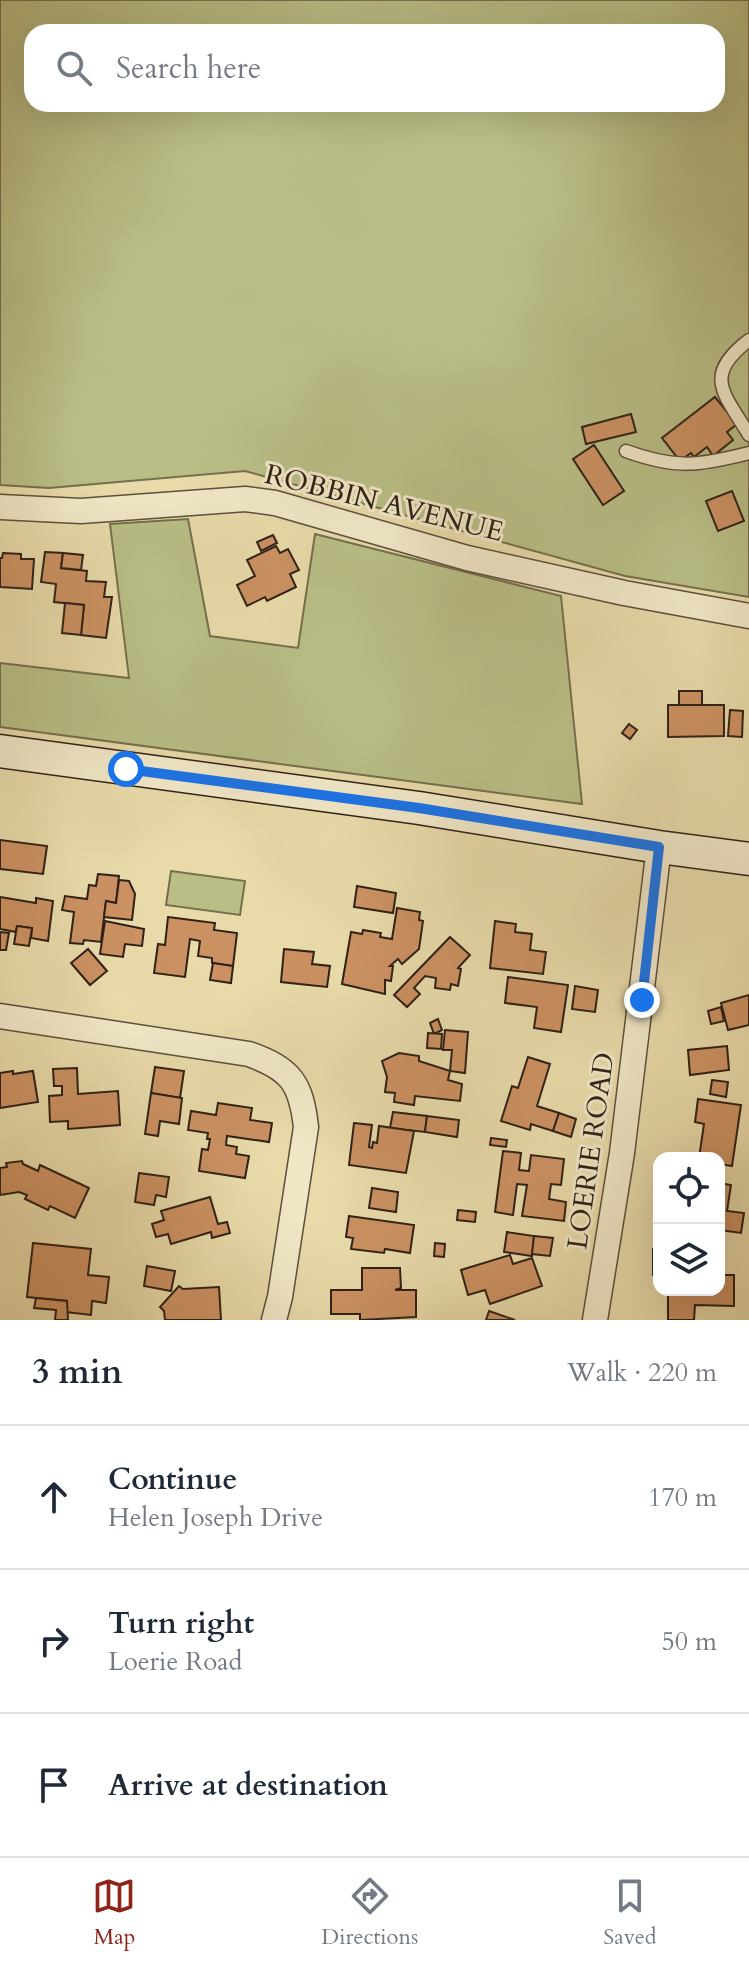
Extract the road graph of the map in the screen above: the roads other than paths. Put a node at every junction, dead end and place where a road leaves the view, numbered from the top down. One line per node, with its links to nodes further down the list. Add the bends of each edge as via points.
1 (749, 340): 2 (lane, via 723,365 720,381)
2 (749, 435)
3 (626, 451): 4 (lane, via 683,466)
4 (749, 453)
5 (0, 507): 6 (street, ROBBIN AVENUE, via 81,511 260,501 467,558)
6 (749, 616)
7 (0, 751): 8 (street)
8 (659, 847): 9 (street); 12 (street, LOERIE ROAD, via 622,1153)
9 (749, 859)
10 (0, 1016): 11 (street, via 249,1054 276,1063 303,1100 306,1127)
11 (274, 1320)
12 (595, 1320)

